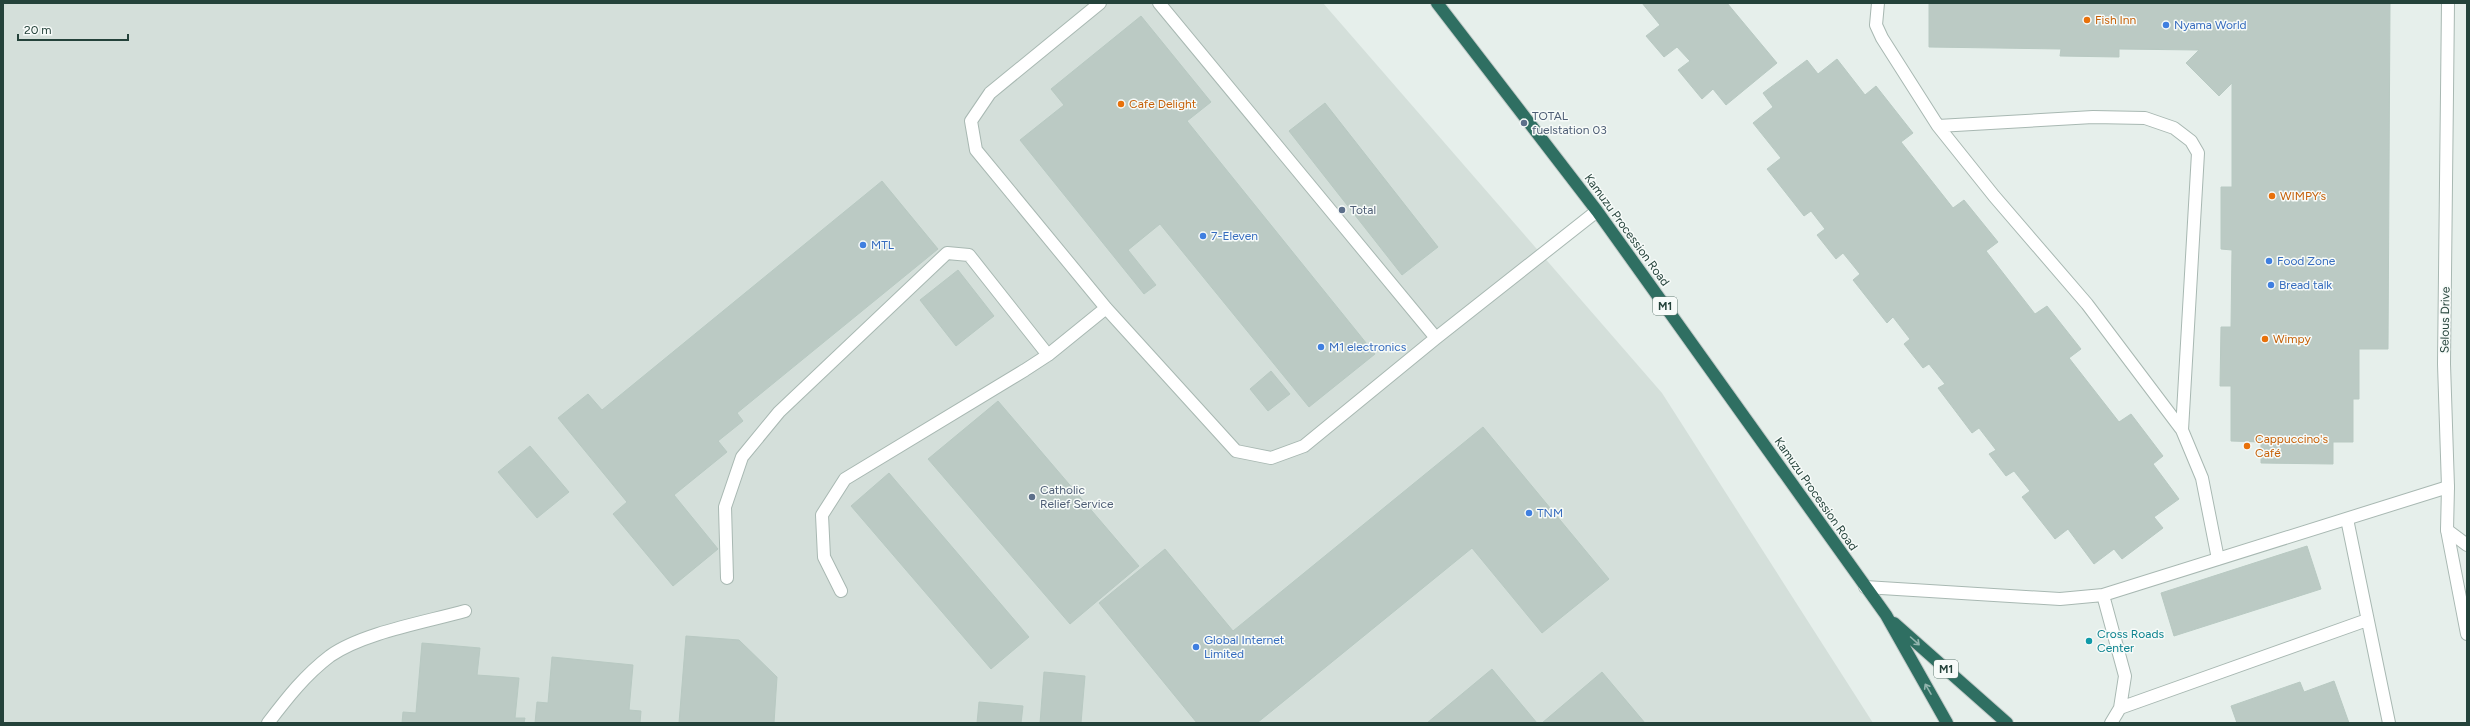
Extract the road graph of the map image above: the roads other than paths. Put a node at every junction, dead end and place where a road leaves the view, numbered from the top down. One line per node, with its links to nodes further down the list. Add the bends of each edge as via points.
1 (1100, 3): 8 (street, via 990,93 971,120 976,150)
2 (1159, 3): 9 (street)
3 (1437, 3): 7 (highway, Kamuzu Procession Road / M1)
4 (1878, 3): 6 (street, via 1876,24 1882,38)
5 (2448, 3): 12 (street, Selous Drive, via 2444,364)
6 (1938, 126): 11 (street, via 2087,304); 11 (street, via 2093,117 2145,118 2174,128 2191,141 2198,153)
7 (1598, 211): 9 (street); 18 (highway, Kamuzu Procession Road / M1)
8 (1106, 308): 9 (street, via 1236,451 1271,458 1304,446); 10 (street)
9 (1436, 338)
10 (1048, 355): 17 (street, via 969,255 947,253 778,412 742,457 725,506); 19 (street, via 845,479 822,515 824,557)
11 (2182, 430): 16 (street, via 2202,478)
12 (2448, 487): 13 (street); 14 (street, Selous Drive)
13 (2347, 519): 16 (street); 23 (street)
14 (2447, 530): 15 (street); 24 (street, Selous Drive)
15 (2467, 546)
16 (2218, 559): 20 (street)
17 (728, 578)
18 (1865, 587): 20 (street, via 2060,599); 22 (highway, Kamuzu Procession Road / M1)
19 (841, 591)
20 (2104, 596): 25 (street, via 2125,676)
21 (465, 611): 26 (street, via 368,638 331,655 300,681)
22 (1886, 615): 27 (highway, M1, one-way to 22); 28 (highway, M1, one-way to 28)
23 (2367, 620): 25 (street); 30 (street)
24 (2467, 634)
25 (2120, 708): 29 (street)
26 (268, 723)
27 (1947, 723)
28 (2006, 723)
29 (2111, 723)
30 (2389, 723)

